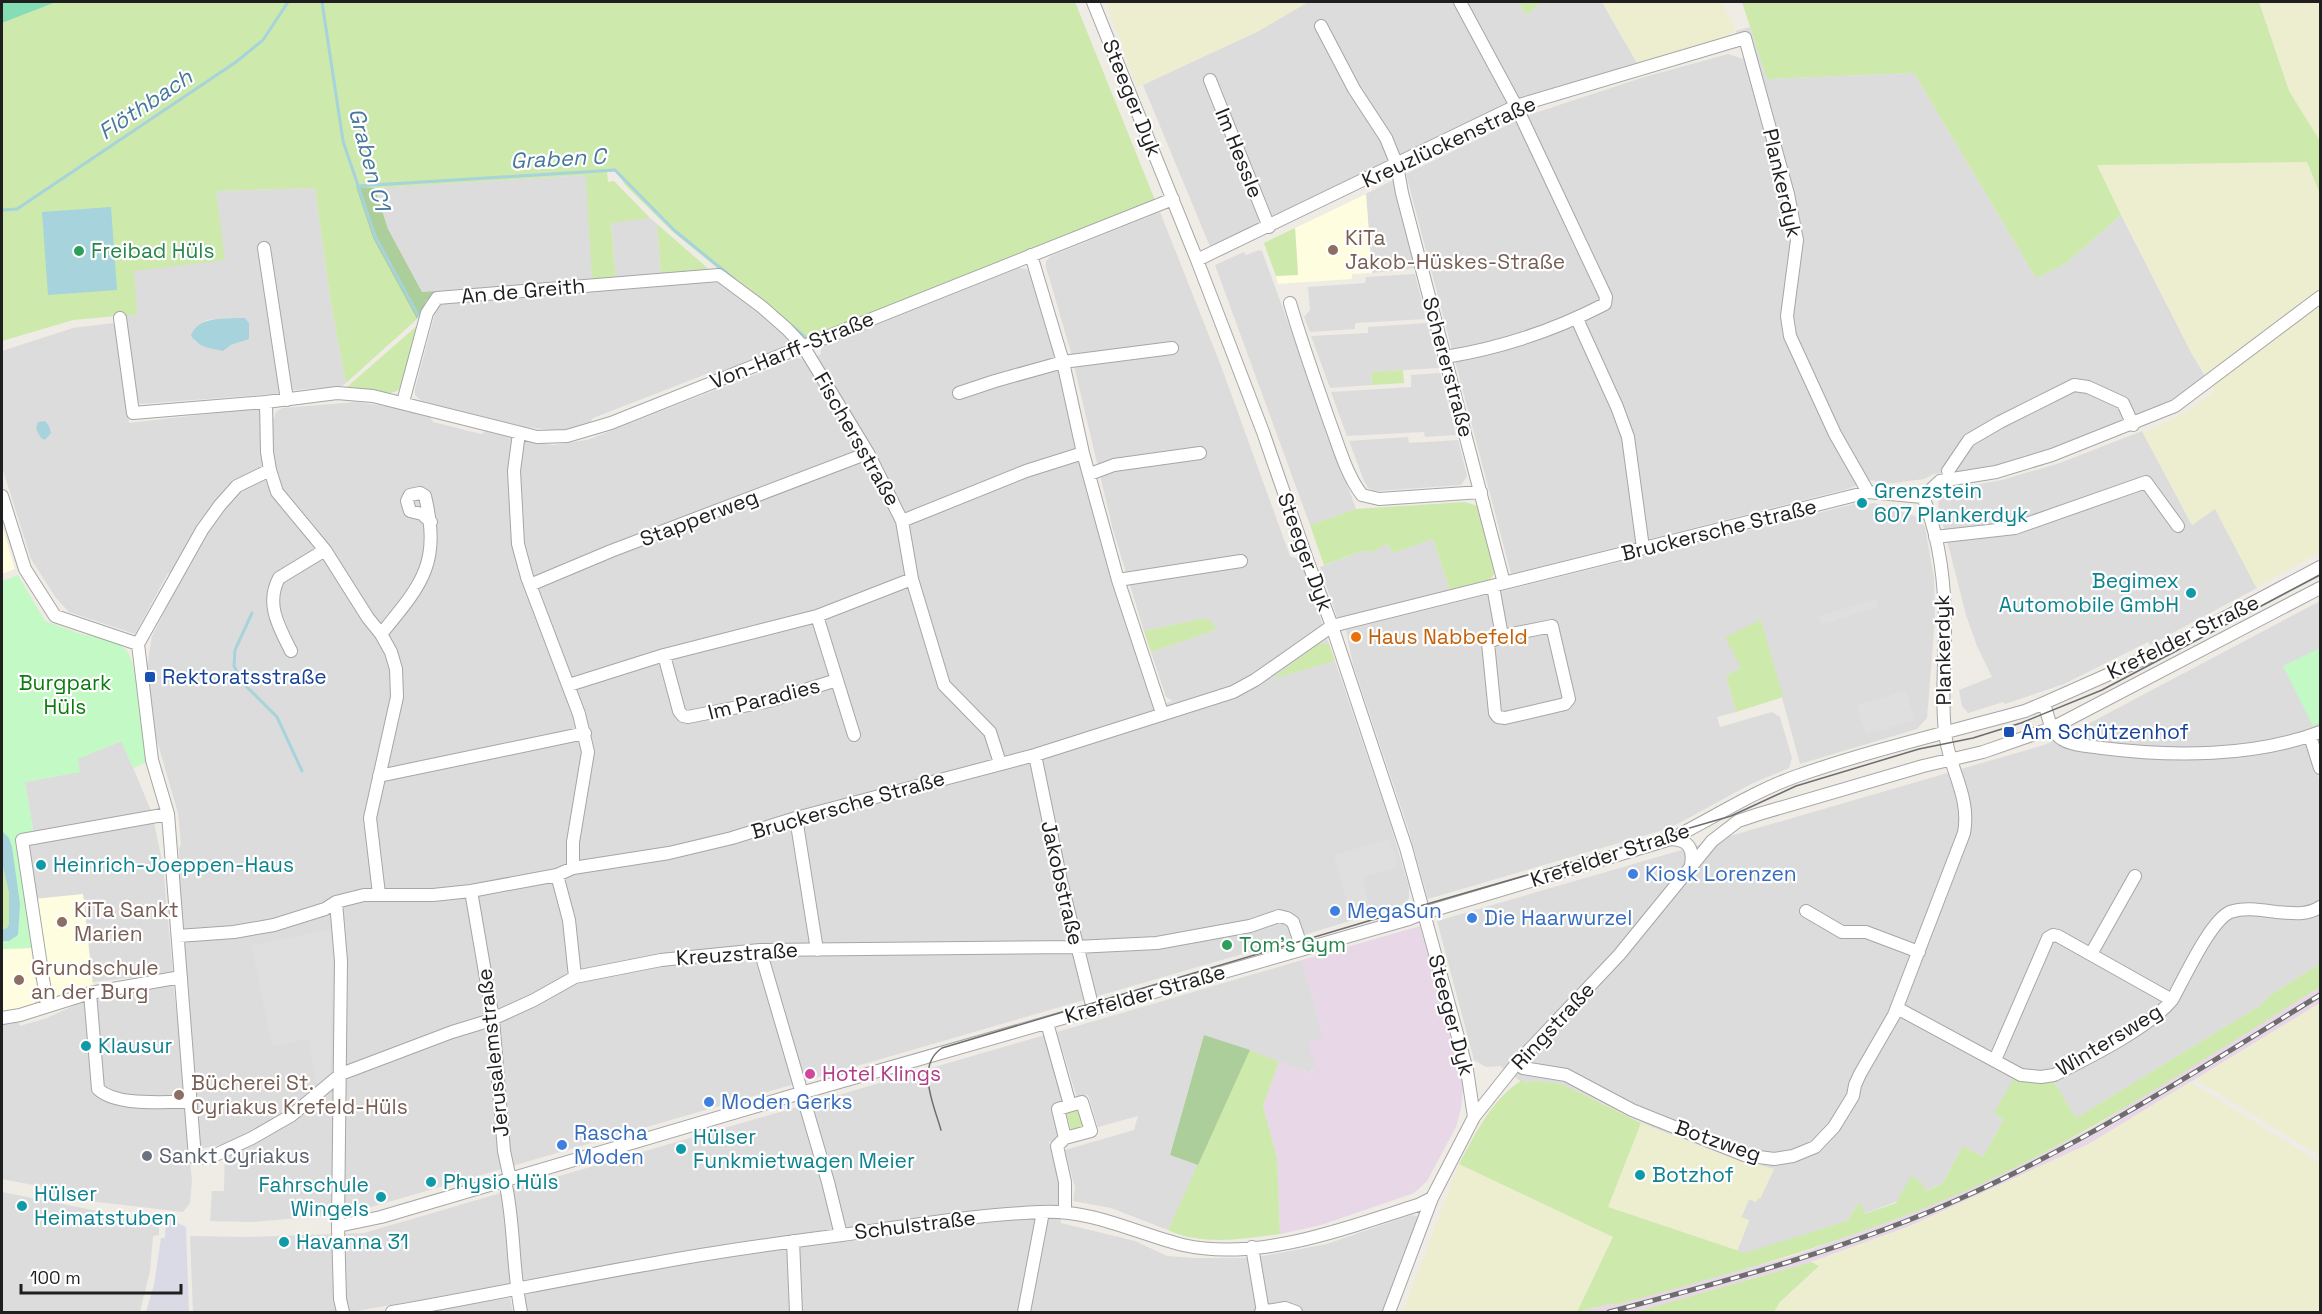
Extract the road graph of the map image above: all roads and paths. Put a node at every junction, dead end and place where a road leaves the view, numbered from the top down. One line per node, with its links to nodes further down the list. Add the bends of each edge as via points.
1 (1093, 2): 8 (street, Steeger Dyk)
2 (1460, 2): 6 (street)
3 (1321, 26): 7 (street, Schererstraße, via 1354,89 1386,138)
4 (1745, 38): 6 (street, Kreuzlückenstraße); 35 (street, Plankerdyk, via 1797,240 1787,315 1790,336 1835,434)
5 (1210, 80): 9 (street, Im Hessle)
6 (1516, 106): 7 (street, Kreuzlückenstraße); 17 (street, via 1606,297 1605,304)
7 (1396, 165): 9 (street, Kreuzlückenstraße); 20 (street, Schererstraße)
8 (1173, 199): 11 (street, Von-Harff-Straße); 12 (street, Steeger Dyk)
9 (1269, 227): 12 (street, Kreuzlückenstraße)
10 (264, 248): 23 (street)
11 (1031, 255): 18 (street, Von-Harff-Straße); 21 (street)
12 (1197, 260): 52 (street, Steeger Dyk)
13 (719, 275): 18 (street, Fischersstraße, via 762,307); 25 (street, An de Greith, via 437,298 427,313)
14 (2320, 297): 26 (street, via 2175,406)
15 (1290, 303): 34 (street, via 1352,482 1362,495 1379,499)
16 (120, 318): 24 (street, Von-Harff-Straße, via 134,413)
17 (1577, 319): 20 (street, via 1514,341); 42 (street, via 1628,437)
18 (803, 346): 27 (street, Von-Harff-Straße, via 611,423 551,438); 28 (street, Fischersstraße)
19 (1172, 348): 21 (street)
20 (1445, 357): 34 (street, Schererstraße)
21 (1064, 362): 22 (street); 29 (street)
22 (959, 393)
23 (287, 400): 24 (street, Von-Harff-Straße); 25 (street, Von-Harff-Straße, via 337,393)
24 (266, 402): 31 (street)
25 (403, 402): 27 (street, Von-Harff-Straße)
26 (2133, 424): 33 (street, via 2007,469); 33 (street, via 2123,403 2074,385 1969,440)
27 (519, 433): 48 (street, via 514,471 518,544)
28 (868, 453): 38 (street, Fischersstraße); 48 (street, Stapperweg)
29 (1083, 453): 32 (street); 38 (street, via 1026,471)
30 (1200, 453): 32 (street, via 1114,465)
31 (270, 470): 43 (street, via 277,492); 55 (street, via 237,486 220,505)
32 (1090, 474): 47 (street)
33 (1944, 477): 37 (street)
34 (1481, 492): 49 (street, Schererstraße)
35 (1868, 492): 37 (street, Bruckersche Straße); 42 (street, Bruckersche Straße)
36 (2, 496): 55 (street, via 25,569 55,616)
37 (1923, 497): 41 (street, Plankerdyk)
38 (902, 521): 46 (street, Fischersstraße)
39 (431, 522): 53 (street, via 432,543 423,578)
40 (2178, 526): 41 (street, via 2146,482 2014,528)
41 (1935, 537): 64 (street, Plankerdyk, via 1945,625)
42 (1643, 548): 49 (street, Bruckersche Straße)
43 (325, 550): 53 (street); 56 (street, via 279,578 276,584 274,617)
44 (1241, 561): 47 (street)
45 (2320, 567): 60 (street, Krefelder Straße, via 2168,648)
46 (912, 579): 51 (street); 69 (street, Fischersstraße, via 945,684 990,732)
47 (1118, 580): 61 (street)
48 (530, 585): 59 (street)
49 (1499, 585): 52 (street, Bruckersche Straße); 54 (street)
50 (2320, 588): 62 (street, Krefelder Straße)
51 (817, 616): 57 (street); 58 (street, Im Paradies)
52 (1332, 626): 61 (street, Bruckersche Straße, via 1233,692); 85 (street, Steeger Dyk)
53 (381, 634): 71 (street, via 391,652 398,684)
54 (1502, 636): 54 (street, via 1488,643 1498,717 1565,704 1569,699 1552,626)
55 (138, 644): 72 (street, via 152,760)
56 (291, 651)
57 (664, 655): 58 (street, Im Paradies, via 679,711 688,717 769,701); 59 (street)
58 (837, 680): 66 (street, Im Paradies)
59 (569, 685): 63 (street)
60 (2044, 703): 62 (street); 64 (street, Krefelder Straße)
61 (1162, 713): 67 (street, Bruckersche Straße)
62 (2052, 728): 65 (street, via 2065,741 2134,752 2228,752 2271,747); 68 (street, Krefelder Straße)
63 (585, 733): 71 (street); 77 (street, via 588,752 573,842)
64 (1945, 733): 68 (street, Plankerdyk); 75 (street, Krefelder Straße, via 1796,776 1745,798)
65 (2315, 734): 70 (street)
66 (854, 735)
67 (1035, 755): 69 (street, Bruckersche Straße); 87 (street, Jakobstraße)
68 (1952, 759): 74 (street, Krefelder Straße); 91 (street, Botzweg, via 1967,817)
69 (1000, 763): 73 (street, Bruckersche Straße)
70 (2320, 768)
71 (380, 776): 81 (street, via 370,818)
72 (168, 814): 86 (street); 97 (street, via 22,840)
73 (796, 818): 77 (street, Bruckersche Straße, via 669,853); 90 (street)
74 (1738, 821): 76 (street, Ringstraße)
75 (1671, 839): 76 (street, via 1691,848); 85 (street, Krefelder Straße)
76 (1691, 864): 104 (street, Ringstraße, via 1619,955)
77 (573, 868): 78 (street, Bruckersche Straße)
78 (557, 875): 80 (street, Bruckersche Straße); 94 (street, via 569,920)
79 (2135, 876): 92 (street)
80 (471, 891): 81 (street, Bruckersche Straße); 101 (street, Jerusalemstraße)
81 (379, 894): 82 (street, Bruckersche Straße)
82 (336, 902): 86 (street, Bruckersche Straße, via 274,925); 105 (street, via 341,943)
83 (2320, 907): 96 (street, Wintersweg, via 2298,913 2243,909 2229,913 2212,929)
84 (1806, 911): 91 (street, via 1842,932 1866,932)
85 (1424, 913): 88 (street, Krefelder Straße); 109 (street, Steeger Dyk, via 1467,1070)
86 (178, 936): 93 (street)
87 (1076, 947): 88 (street, Kreuzstraße, via 1157,943 1250,926 1279,916 1293,922); 90 (street, Kreuzstraße); 99 (street, Jakobstraße)
88 (1302, 948): 99 (street, Krefelder Straße)
89 (760, 950): 90 (street, Kreuzstraße); 94 (street, Kreuzstraße, via 661,960); 106 (street)
90 (817, 950)
91 (1919, 952): 98 (street, Botzweg)
92 (2091, 954): 96 (street); 103 (street, via 2058,936 2048,939)
93 (181, 977): 95 (street); 107 (street)
94 (575, 977): 101 (street, Kreuzstraße)
95 (90, 993): 97 (street); 107 (street, via 98,1089 107,1097 123,1100)
96 (2172, 1000): 103 (street, Wintersweg, via 2154,1017 2054,1075 2021,1075)
97 (47, 1005): 100 (street)
98 (1898, 1008): 103 (street, Wintersweg); 104 (street, Botzweg, via 1834,1127 1815,1147 1782,1159 1744,1155 1632,1110 1566,1075 1531,1070)
99 (1093, 1009): 102 (street, Krefelder Straße)
100 (2, 1018)
101 (493, 1019): 105 (street, Kreuzstraße); 111 (street, Jerusalemstraße)
102 (1047, 1023): 106 (street, Krefelder Straße); 108 (street)
103 (1995, 1060)
104 (1517, 1063): 109 (street, Ringstraße)
105 (341, 1074): 107 (street, Kreuzstraße, via 272,1127 211,1157 195,1158); 115 (street)
106 (801, 1093): 111 (street, Krefelder Straße); 116 (street)
107 (191, 1102)
108 (1070, 1105): 110 (street, via 1058,1109); 110 (street, via 1082,1102 1091,1131)
109 (1474, 1117): 112 (street, Ringstraße)
110 (1065, 1138): 114 (street, via 1057,1146 1065,1182)
111 (507, 1180): 115 (street, Krefelder Straße); 119 (street, Jerusalemstraße)
112 (1432, 1198): 118 (street, Schulstraße, via 1317,1237); 127 (street, Ringstraße)
113 (1043, 1212): 114 (street, Schulstraße); 116 (street, Schulstraße, via 924,1222); 124 (street)
114 (1065, 1212): 118 (street, Schulstraße, via 1205,1249)
115 (338, 1226): 120 (street)
116 (841, 1235): 117 (street, Schulstraße)
117 (793, 1240): 119 (street, Schulstraße); 123 (street)
118 (1252, 1248): 125 (street)
119 (516, 1289): 121 (street, Schulstraße); 122 (street, Jerusalemstraße)
120 (343, 1312)
121 (392, 1312)
122 (521, 1312)
123 (796, 1312)
124 (1024, 1312)
125 (1262, 1312): 126 (street, via 1285,1308)
126 (1296, 1312)
127 (1389, 1312)

